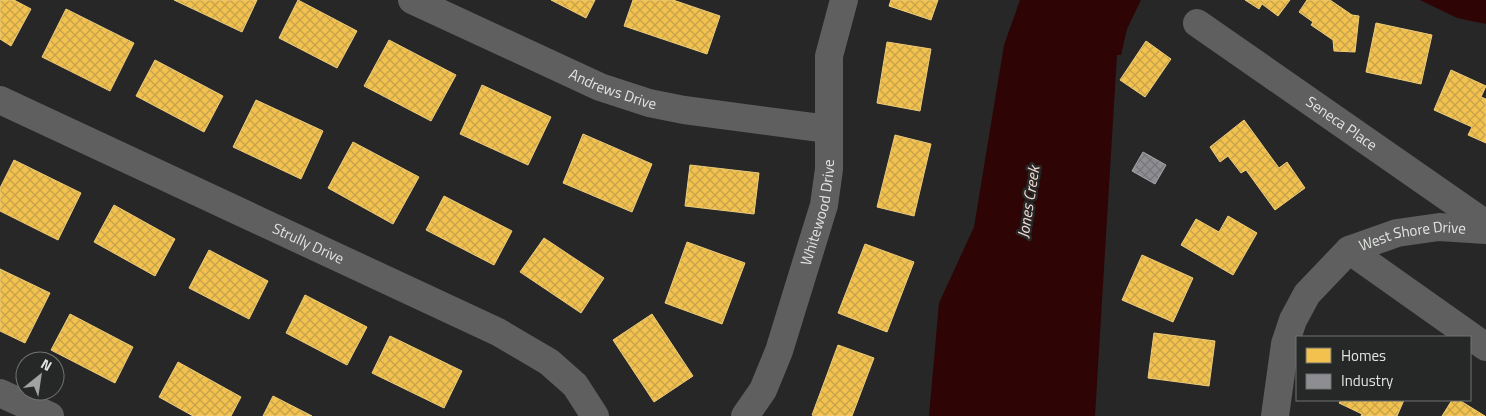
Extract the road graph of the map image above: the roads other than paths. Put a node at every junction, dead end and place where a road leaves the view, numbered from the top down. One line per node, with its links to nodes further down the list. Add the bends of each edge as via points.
1 (412, 0): 5 (street, Andrews Drive, via 600,87 649,104)
2 (844, 0): 5 (street, Whitewood Drive, via 829,56)
3 (1197, 23): 6 (street, Seneca Place)
4 (0, 100): 14 (street, Strully Drive, via 498,332 549,362 574,385)
5 (828, 129): 15 (street, Whitewood Drive, via 829,169 824,205 779,351 763,390)
6 (1486, 224)
7 (1486, 230): 8 (street, West Shore Drive, via 1439,227 1397,233)
8 (1349, 250): 9 (street); 16 (street, West Shore Drive, via 1307,294 1293,320 1285,344)
9 (1470, 336)
10 (1471, 336): 11 (street)
11 (1486, 347)
12 (0, 393): 13 (street)
13 (50, 416)
14 (595, 416)
15 (745, 416)
16 (1274, 416)

